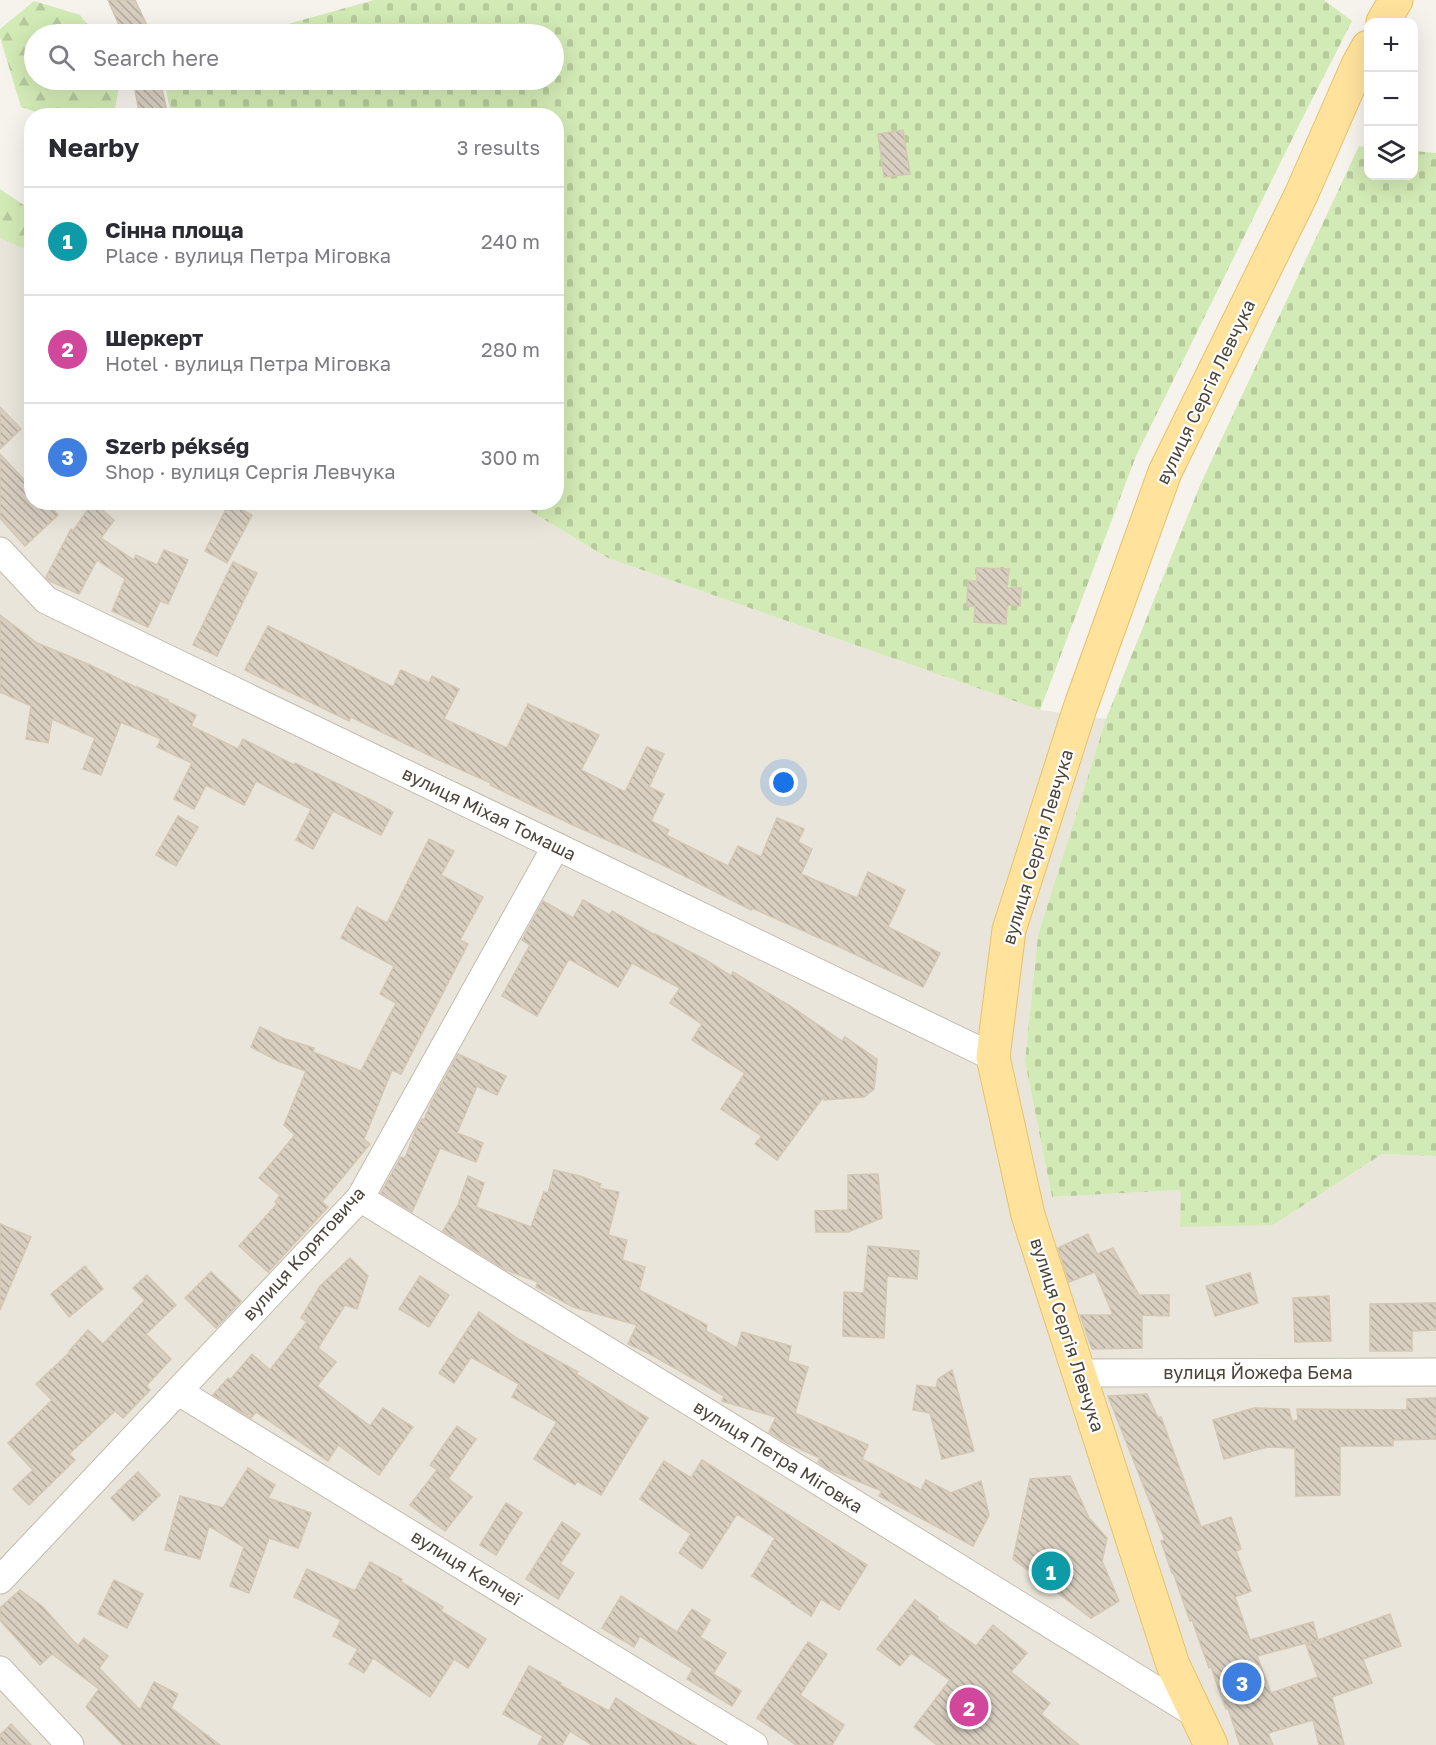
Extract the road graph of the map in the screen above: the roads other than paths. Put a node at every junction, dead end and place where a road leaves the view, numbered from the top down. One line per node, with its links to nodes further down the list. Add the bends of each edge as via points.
1 (1396, 0): 2 (main road)
2 (1385, 18)
3 (1364, 54): 6 (main road, вулиця Сергія Левчука, via 1296,206 1165,472 1080,708 1009,930)
4 (0, 551): 5 (street, вулиця Міхая Томаша, via 46,600)
5 (556, 846): 6 (street, вулиця Міхая Томаша); 7 (street, вулиця Корятовича)
6 (993, 1057): 9 (main road, вулиця Сергія Левчука, via 1028,1215)
7 (360, 1198): 10 (street, вулиця Корятовича); 13 (street, вулиця Петра Міговка)
8 (1436, 1372): 9 (street, вулиця Йожефа Бема)
9 (1079, 1373): 13 (main road, вулиця Сергія Левчука, via 1173,1665)
10 (178, 1392): 11 (street, вулиця Корятовича); 15 (street, вулиця Келчеї)
11 (0, 1580)
12 (0, 1670): 14 (street)
13 (1197, 1715): 16 (main road, вулиця Сергія Левчука)
14 (70, 1745)
15 (754, 1745)
16 (1212, 1745)

